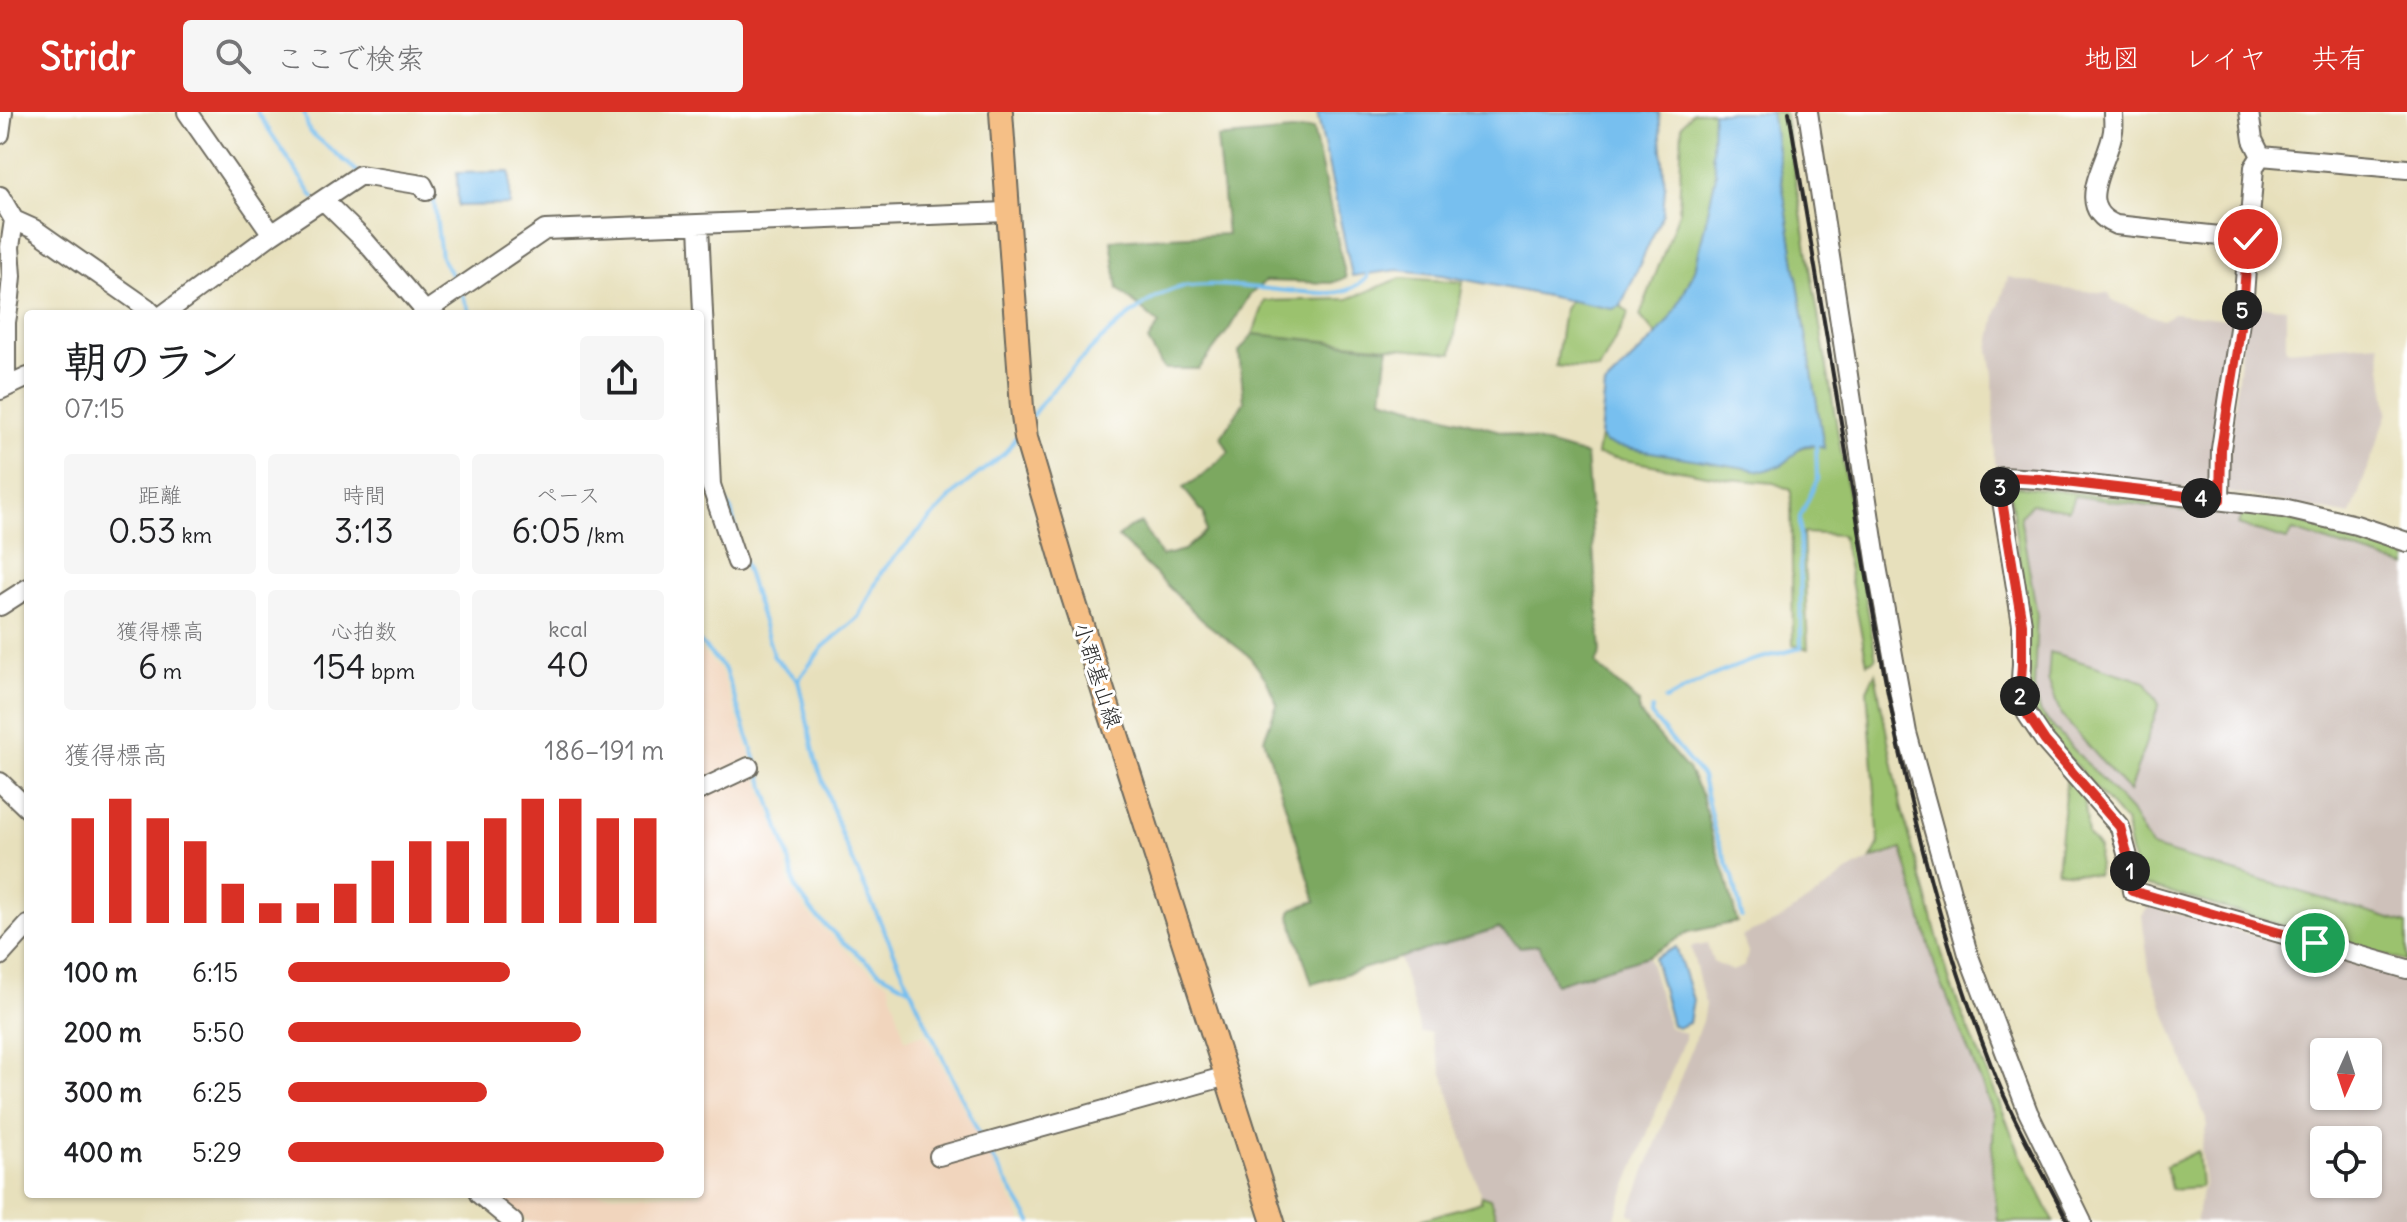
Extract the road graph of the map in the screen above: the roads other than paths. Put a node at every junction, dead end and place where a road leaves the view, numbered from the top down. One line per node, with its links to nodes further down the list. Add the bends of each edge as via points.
1 (3, 112): 7 (street)
2 (187, 112): 16 (street)
3 (1001, 112): 13 (main road, 小郡基山線)
4 (1808, 112): 43 (street, via 1907,733 1968,954 2028,1112)
5 (2113, 112): 17 (street, via 2113,131 2094,198 2102,220)
6 (2249, 112): 8 (street)
7 (0, 134)
8 (2261, 156): 9 (street); 17 (street, via 2254,167)
9 (2407, 169)
10 (426, 191): 12 (street, via 423,185 360,175)
11 (0, 196): 14 (street)
12 (323, 200): 16 (street); 20 (street, via 365,241)
13 (1006, 212): 15 (street); 38 (main road, 小郡基山線, via 1024,426 1072,594)
14 (14, 220): 18 (street); 23 (street, via 6,322)
15 (699, 226): 21 (street, via 545,230); 22 (street)
16 (272, 234): 19 (street)
17 (2248, 239): 26 (street, via 2221,449)
18 (149, 310)
19 (169, 310)
20 (421, 310)
21 (427, 310)
22 (701, 310)
23 (17, 386)
24 (704, 413): 25 (street)
25 (706, 488): 28 (street)
26 (2220, 500): 27 (street, via 2298,511); 37 (street, via 2002,477 2022,624 2020,696 2027,714 2120,827 2132,891)
27 (2407, 542)
28 (737, 562)
29 (24, 591): 30 (street)
30 (0, 606)
31 (749, 767): 33 (street)
32 (0, 782): 34 (street)
33 (704, 788)
34 (24, 805)
35 (24, 929): 36 (street)
36 (0, 956)
37 (2407, 969)
38 (1227, 1076): 39 (street); 42 (main road, 小郡基山線)
39 (939, 1156)
40 (484, 1198): 41 (street)
41 (513, 1222)
42 (1273, 1222)
43 (2082, 1222)

